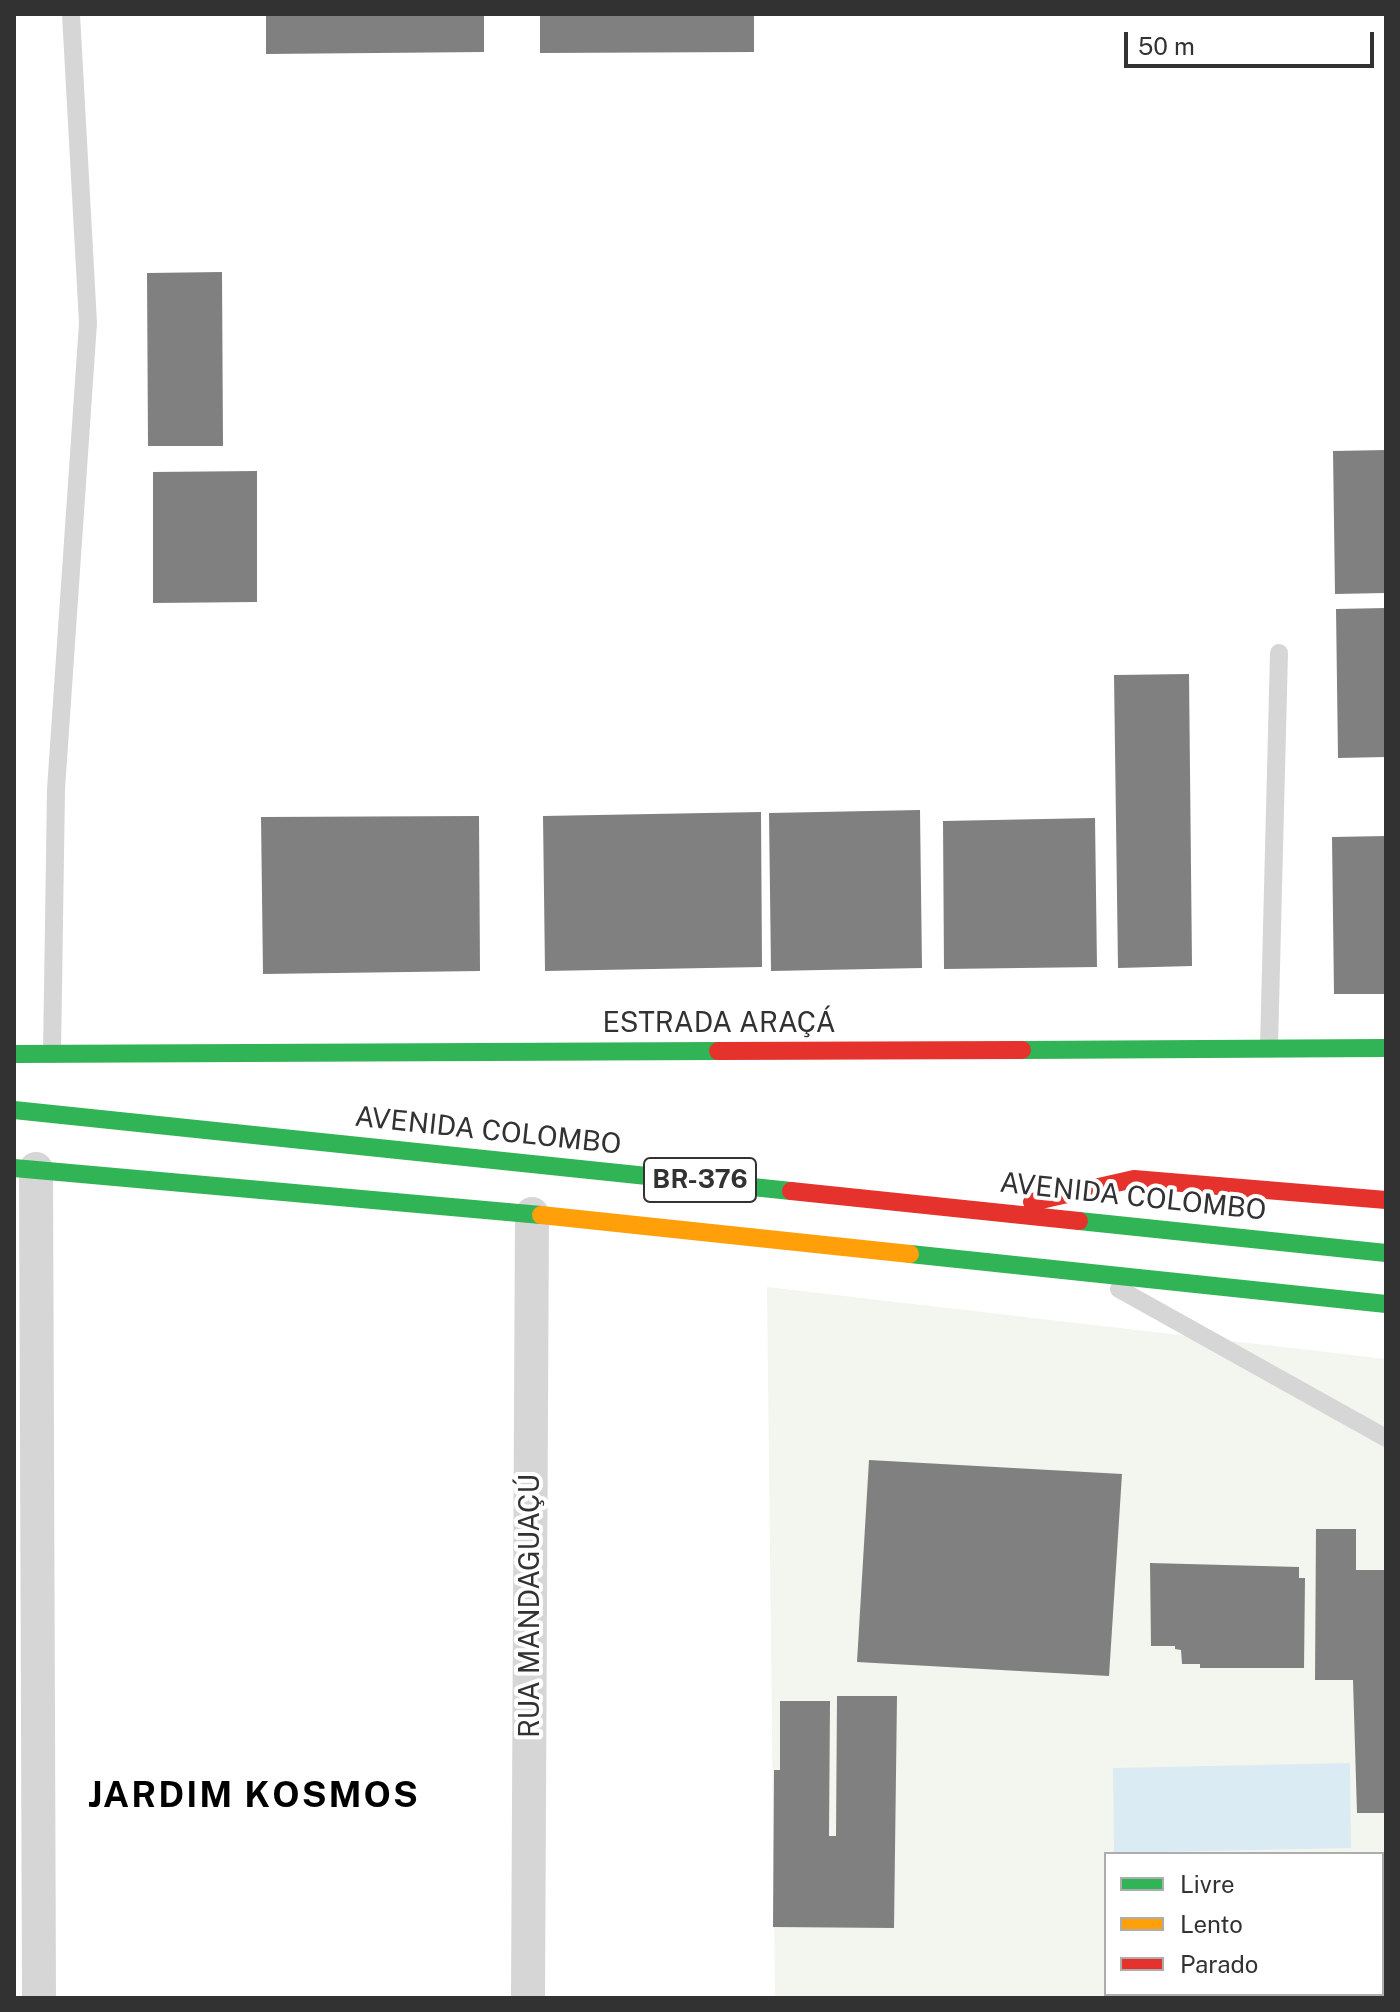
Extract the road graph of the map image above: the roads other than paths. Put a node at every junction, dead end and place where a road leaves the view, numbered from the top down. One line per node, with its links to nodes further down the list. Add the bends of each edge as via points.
1 (71, 14): 6 (lane, via 88,323 56,789)
2 (1279, 653): 3 (lane)
3 (1269, 1046): 4 (main road, ESTRADA ARAÇÁ); 6 (main road, ESTRADA ARAÇÁ)
4 (1386, 1048)
5 (14, 1054): 6 (main road, ESTRADA ARAÇÁ)
6 (52, 1054)
7 (14, 1110): 10 (main road, AVENIDA COLOMBO / BR-376)
8 (25, 1169): 11 (main road, BR-376); 16 (street)
9 (1386, 1200): 10 (main road, via 1134,1179)
10 (994, 1210): 12 (main road, AVENIDA COLOMBO / BR-376)
11 (532, 1214): 13 (main road, BR-376); 17 (street, RUA MANDAGUAÇÚ)
12 (1386, 1253)
13 (1092, 1274): 14 (main road, BR-376); 15 (lane)
14 (1386, 1304)
15 (1386, 1438)
16 (39, 1998)
17 (528, 1998)

